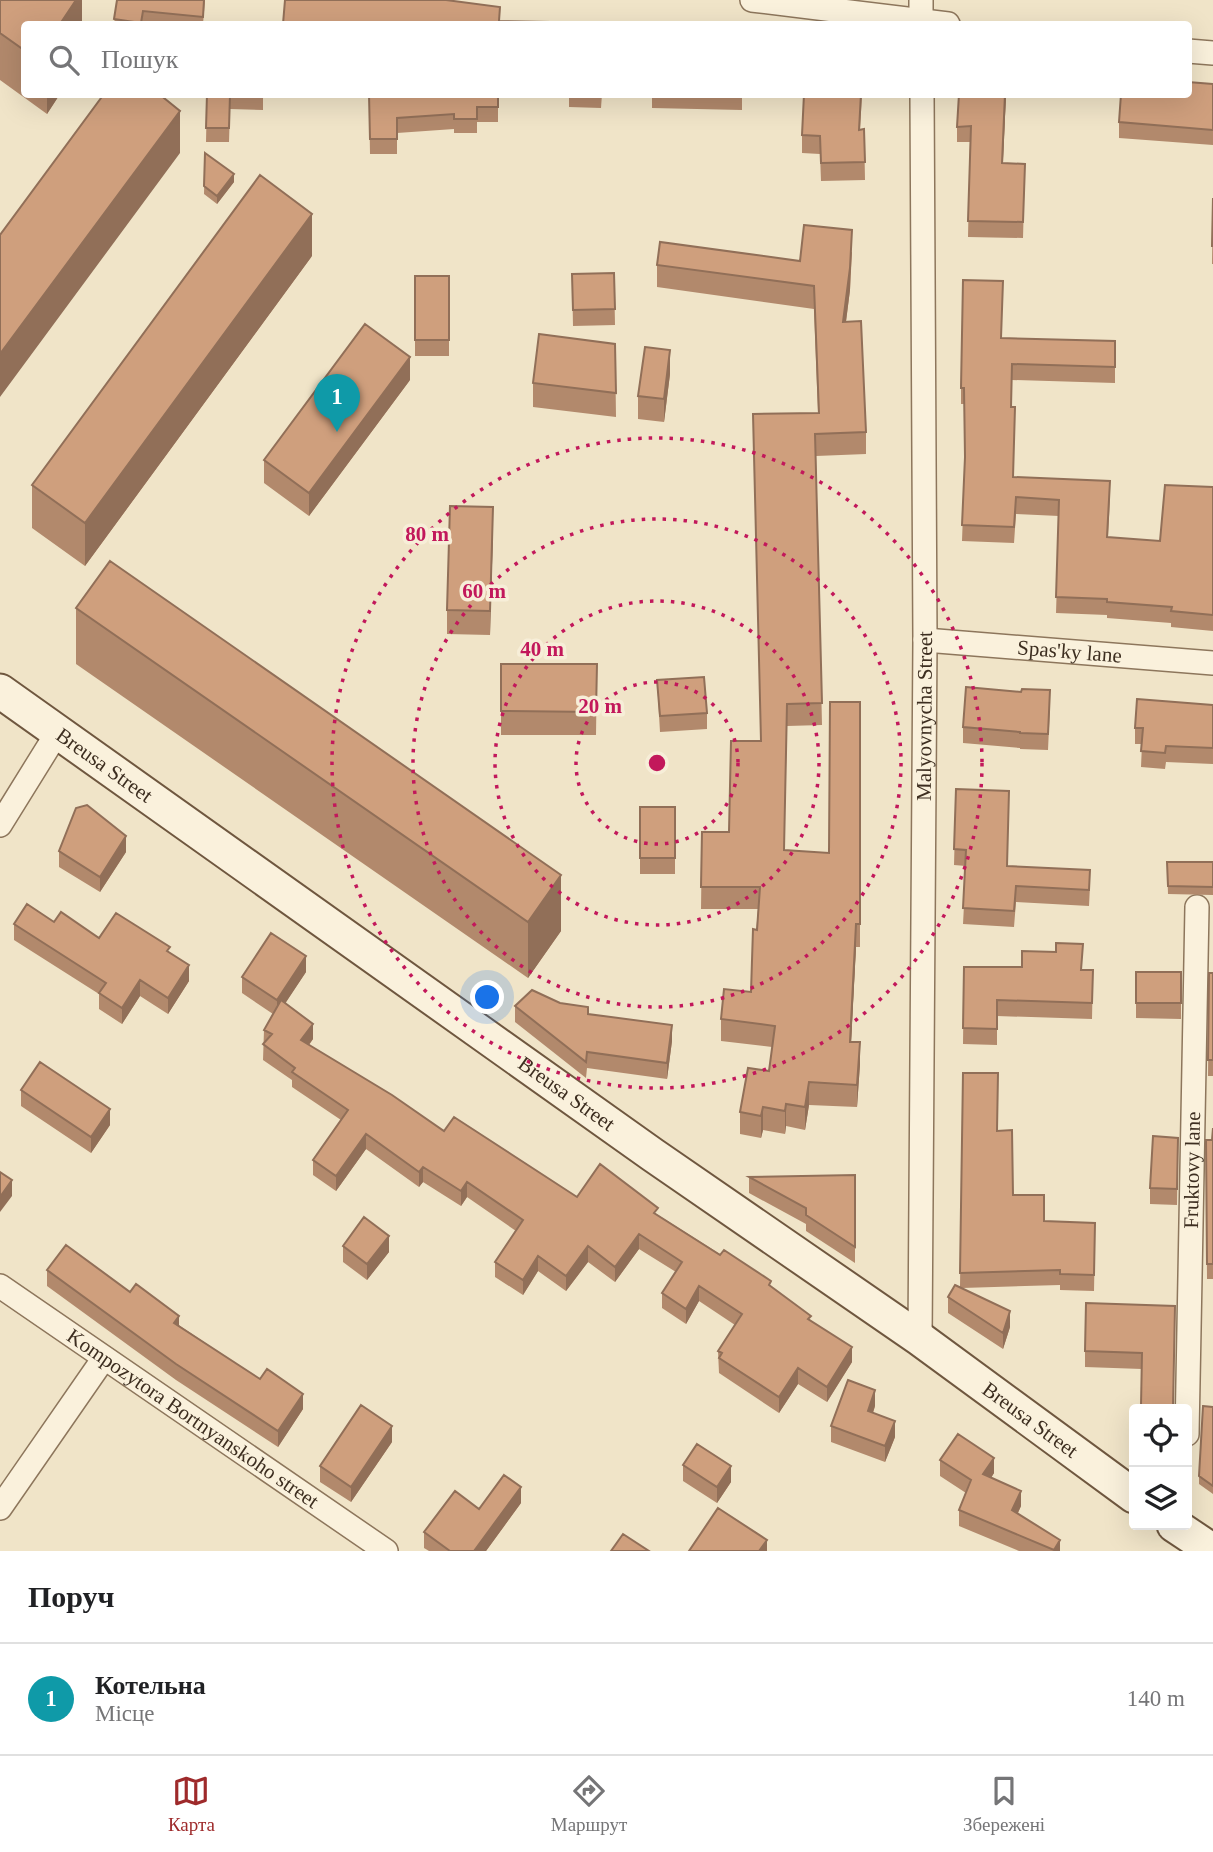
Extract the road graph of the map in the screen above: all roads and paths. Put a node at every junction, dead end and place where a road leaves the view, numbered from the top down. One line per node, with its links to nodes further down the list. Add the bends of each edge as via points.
1 (752, 0): 2 (street)
2 (921, 15): 3 (street)
3 (939, 21)
4 (1192, 51): 5 (street)
5 (1213, 53)
6 (922, 98): 7 (street, Malyovnycha Street)
7 (925, 640): 8 (street, Spas'ky lane); 14 (street, Malyovnycha Street)
8 (1213, 663)
9 (0, 691): 10 (street, Breusa Street)
10 (57, 733): 11 (street); 14 (street, Breusa Street)
11 (0, 825)
12 (1197, 907): 16 (street, Fruktovy lane)
13 (0, 1286): 15 (street, Kompozytora Bortnyanskoho street)
14 (920, 1339): 17 (street, Breusa Street)
15 (104, 1358): 18 (street); 20 (street, Kompozytora Bortnyanskoho street)
16 (1188, 1404)
17 (1129, 1492)
18 (0, 1508)
19 (1183, 1530): 21 (street)
20 (386, 1551)
21 (1213, 1551)

